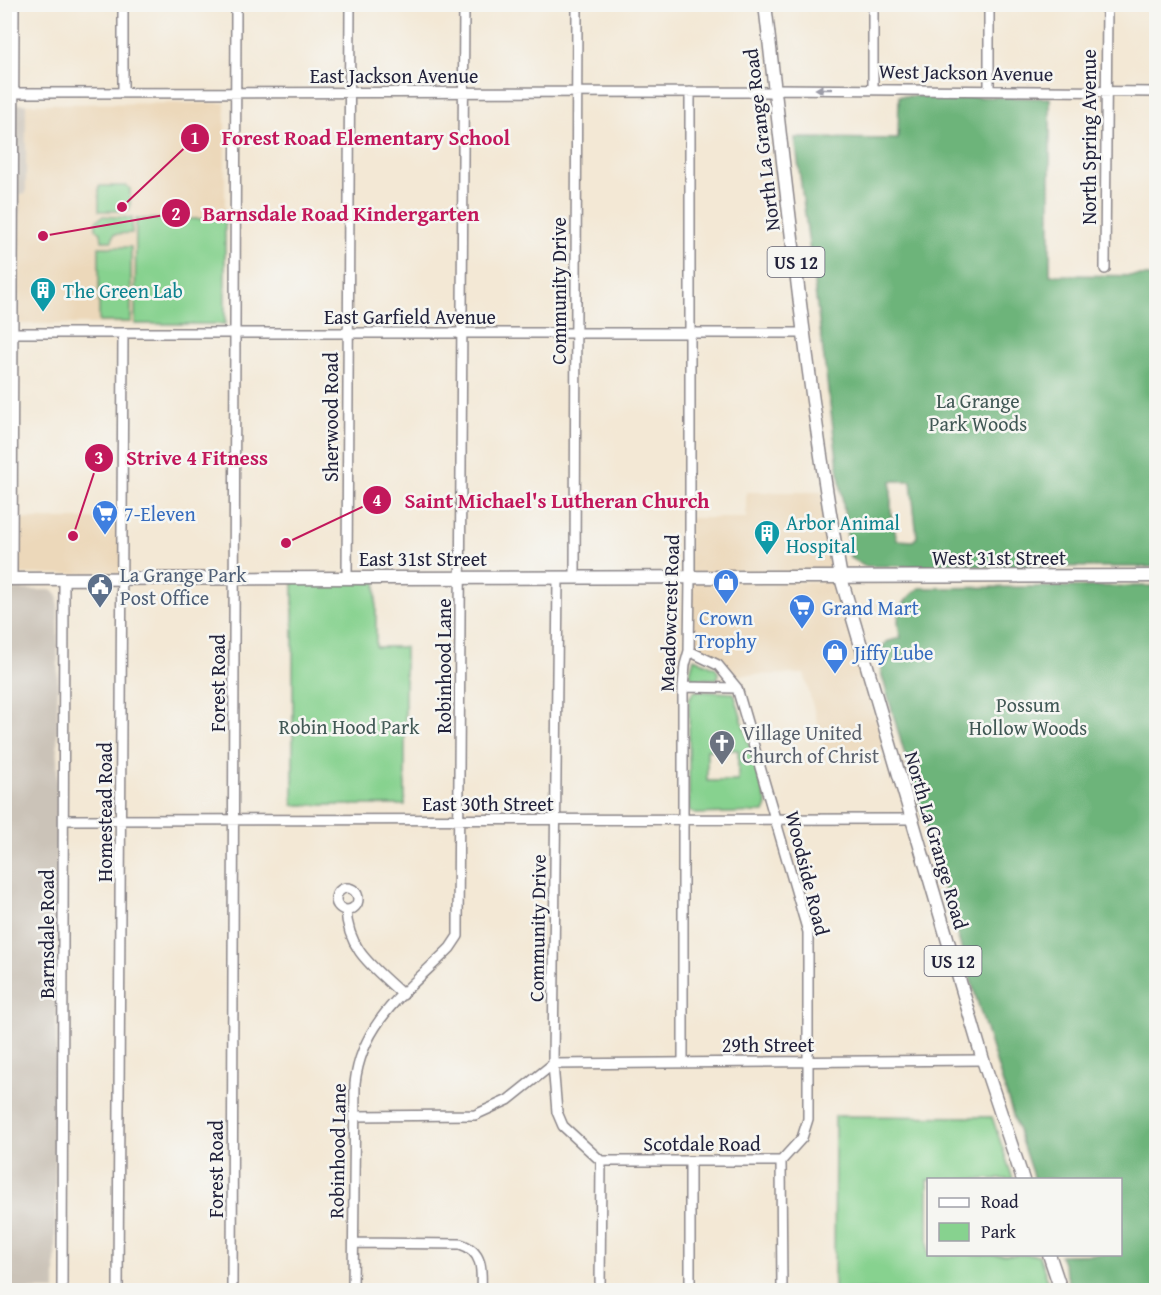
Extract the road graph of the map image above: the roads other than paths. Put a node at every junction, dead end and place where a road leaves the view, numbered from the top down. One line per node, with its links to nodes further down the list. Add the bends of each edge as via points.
1 (14, 4): 16 (street)
2 (123, 4): 17 (street)
3 (236, 4): 18 (street, Forest Road)
4 (350, 4): 19 (street, Sherwood Road)
5 (464, 4): 20 (street, Robinhood Lane)
6 (577, 4): 21 (street, Community Drive)
7 (765, 4): 13 (main road, North La Grange Road / US 12)
8 (873, 4): 11 (street)
9 (989, 4): 12 (street)
10 (1107, 4): 14 (street, North Spring Avenue)
11 (873, 89): 12 (street, West Jackson Avenue); 13 (street, West Jackson Avenue, one-way to 13)
12 (989, 89): 14 (street, West Jackson Avenue)
13 (775, 91): 22 (street, East Jackson Avenue); 29 (main road, North La Grange Road / US 12)
14 (1106, 92): 15 (street, West Jackson Avenue); 23 (street, North Spring Avenue)
15 (1156, 92)
16 (9, 93): 17 (street, East Jackson Avenue); 24 (street)
17 (123, 93): 18 (street, East Jackson Avenue)
18 (236, 93): 19 (street, East Jackson Avenue); 26 (street, Forest Road)
19 (350, 93): 20 (street, East Jackson Avenue); 27 (street, Sherwood Road)
20 (463, 93): 21 (street, East Jackson Avenue); 30 (street, Robinhood Lane)
21 (577, 93): 22 (street, East Jackson Avenue); 31 (street, Community Drive)
22 (690, 93): 28 (street, Meadowcrest Road)
23 (1105, 269)
24 (15, 333): 25 (street, East Garfield Avenue); 33 (street)
25 (123, 333): 26 (street, East Garfield Avenue); 35 (street, Homestead Road)
26 (236, 333): 27 (street, East Garfield Avenue); 36 (street, Forest Road)
27 (349, 333): 30 (street, East Garfield Avenue); 37 (street, Sherwood Road)
28 (688, 333): 29 (street, East Garfield Avenue); 31 (street, East Garfield Avenue); 41 (street, Meadowcrest Road)
29 (805, 333): 42 (main road, North La Grange Road / US 12)
30 (462, 334): 31 (street, East Garfield Avenue); 38 (street, Robinhood Lane)
31 (576, 334): 40 (street, Community Drive)
32 (1156, 576): 42 (main road, West 31st Street)
33 (8, 578): 34 (main road, East 31st Street)
34 (64, 578): 35 (main road, East 31st Street); 47 (street, Barnsdale Road)
35 (122, 578): 36 (main road, East 31st Street); 51 (street, Homestead Road)
36 (235, 578): 37 (main road, East 31st Street); 48 (street, Forest Road)
37 (347, 578): 38 (main road, East 31st Street)
38 (462, 578): 39 (main road, East 31st Street); 52 (street, Robinhood Lane)
39 (558, 578): 40 (main road, East 31st Street); 53 (street, Community Drive)
40 (575, 578): 41 (main road, East 31st Street)
41 (690, 578): 42 (main road, East 31st Street); 43 (street, Meadowcrest Road)
42 (841, 578): 46 (main road, North La Grange Road / US 12)
43 (689, 651): 44 (street, Meadowcrest Road); 45 (street, Woodside Road, via 718,665)
44 (683, 687): 45 (street); 49 (street, Meadowcrest Road)
45 (737, 688): 50 (street, Woodside Road)
46 (911, 819): 50 (street, East 30th Street); 56 (main road, North La Grange Road / US 12)
47 (65, 820): 51 (street, East 30th Street); 67 (street, Barnsdale Road)
48 (234, 820): 51 (street, East 30th Street); 52 (street, East 30th Street); 69 (street, Forest Road)
49 (683, 820): 50 (street, East 30th Street); 53 (street, East 30th Street); 58 (street, Meadowcrest Road)
50 (777, 820): 57 (street, Woodside Road, via 808,932)
51 (122, 821): 68 (street, Homestead Road)
52 (460, 821): 53 (street, East 30th Street); 55 (street, Robinhood Lane, via 458,936)
53 (556, 821): 59 (street, Community Drive)
54 (346, 910): 55 (street, via 348,931 358,952)
55 (403, 995): 60 (street, Robinhood Lane, via 381,1017 363,1044 355,1083)
56 (983, 1060): 57 (street, 29th Street); 64 (main road, North La Grange Road / US 12)
57 (808, 1062): 58 (street, 29th Street); 63 (street, Woodside Road, via 808,1119 802,1138)
58 (683, 1063): 59 (street, 29th Street)
59 (553, 1064): 60 (street, via 508,1100 475,1115); 61 (street, Community Drive, via 562,1126)
60 (354, 1116): 65 (street, Robinhood Lane)
61 (601, 1161): 62 (street, Scotdale Road); 72 (street)
62 (690, 1161): 63 (street, Scotdale Road); 73 (street)
63 (781, 1161): 74 (street, Scotdale Road)
64 (1023, 1178)
65 (354, 1243): 70 (street, Robinhood Lane); 71 (street, via 468,1246 480,1261)
66 (1049, 1256): 75 (main road)
67 (62, 1290)
68 (118, 1290)
69 (232, 1290)
70 (353, 1290)
71 (481, 1290)
72 (600, 1290)
73 (690, 1290)
74 (782, 1290)
75 (1060, 1290)

